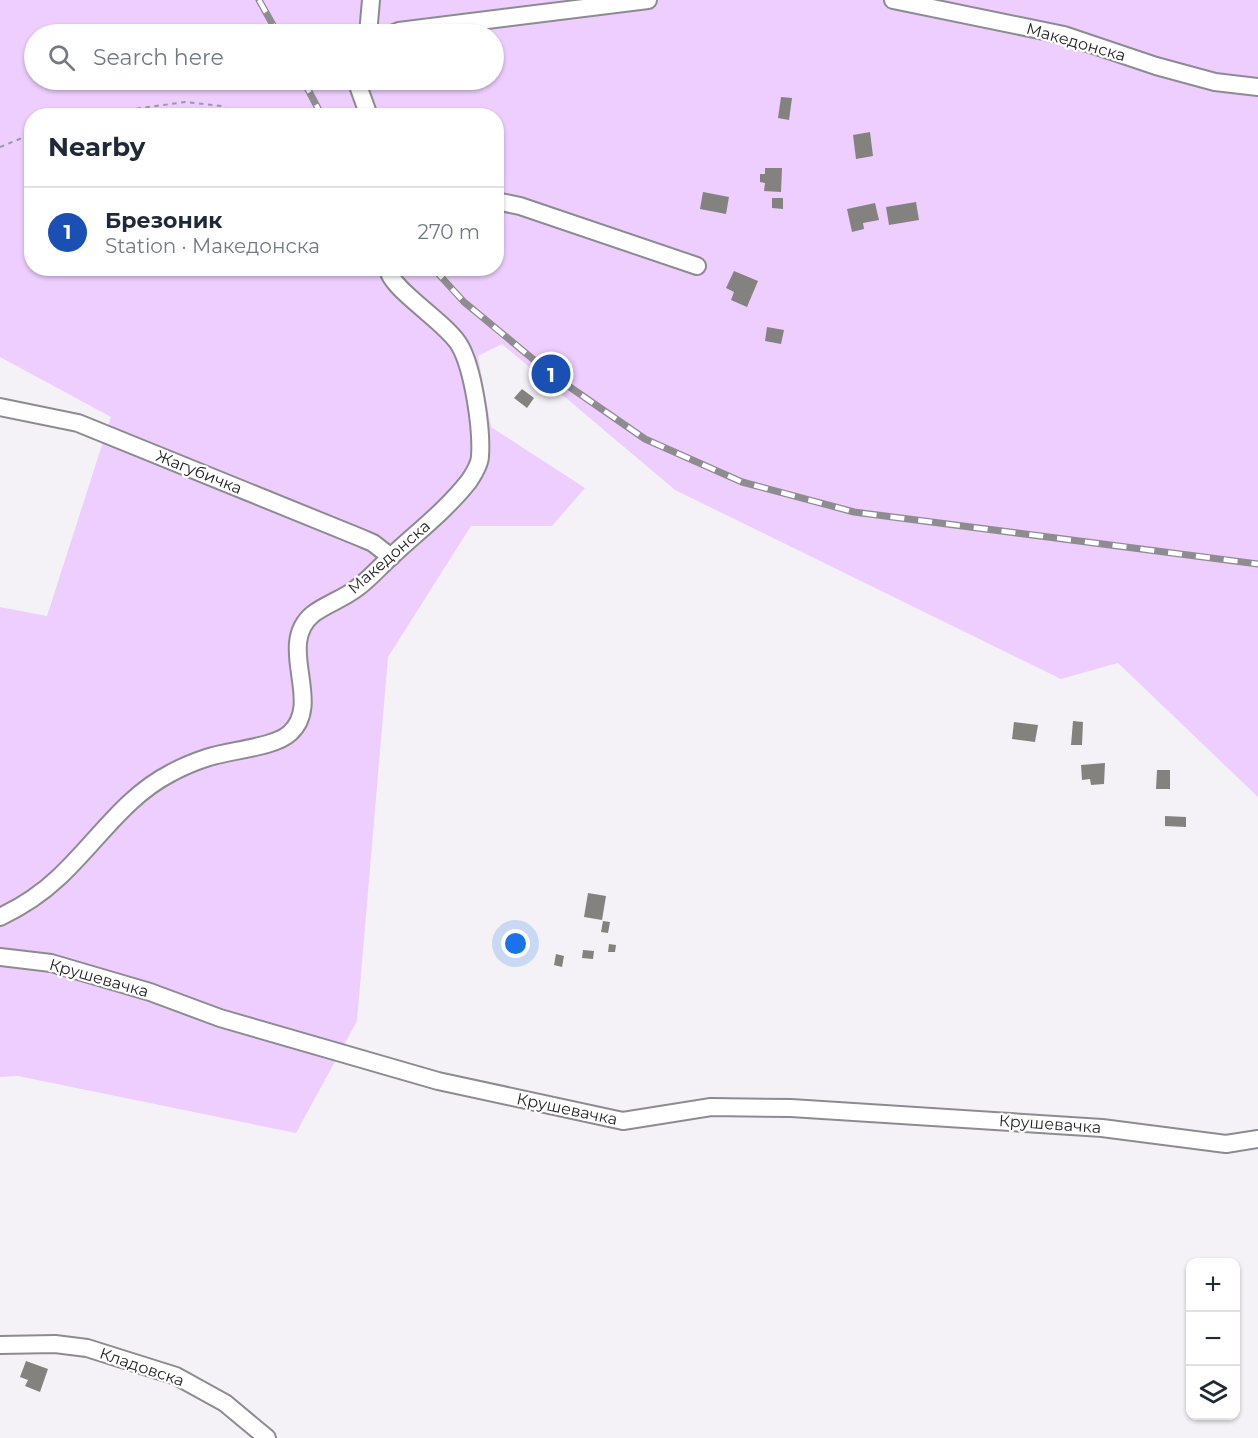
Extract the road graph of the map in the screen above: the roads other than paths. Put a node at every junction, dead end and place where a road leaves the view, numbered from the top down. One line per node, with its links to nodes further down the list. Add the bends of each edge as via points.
1 (371, 0): 4 (street)
2 (648, 0): 5 (street)
3 (893, 0): 6 (street, Македонска, via 1064,35 1215,82)
4 (369, 24)
5 (455, 24)
6 (1258, 87)
7 (360, 90): 8 (street)
8 (366, 108)
9 (504, 203): 10 (street)
10 (697, 266)
11 (388, 276): 13 (street, Македонска, via 449,331 460,346 472,379 480,458 470,480)
12 (0, 407): 13 (street, Жагубичка, via 78,423 359,537)
13 (391, 557): 14 (street, Македонска, via 357,588 312,615 303,626 296,656 302,705 300,721 291,733 280,740 206,758 170,773 108,823 58,878)
14 (0, 917)
15 (0, 957): 16 (street, Крушевачка, via 51,963 150,992 220,1018 438,1081 623,1122 711,1107 791,1108 1102,1128 1226,1144)
16 (1258, 1139)
17 (0, 1345): 18 (street, Кладовска, via 87,1348 176,1376 225,1403)
18 (267, 1438)

